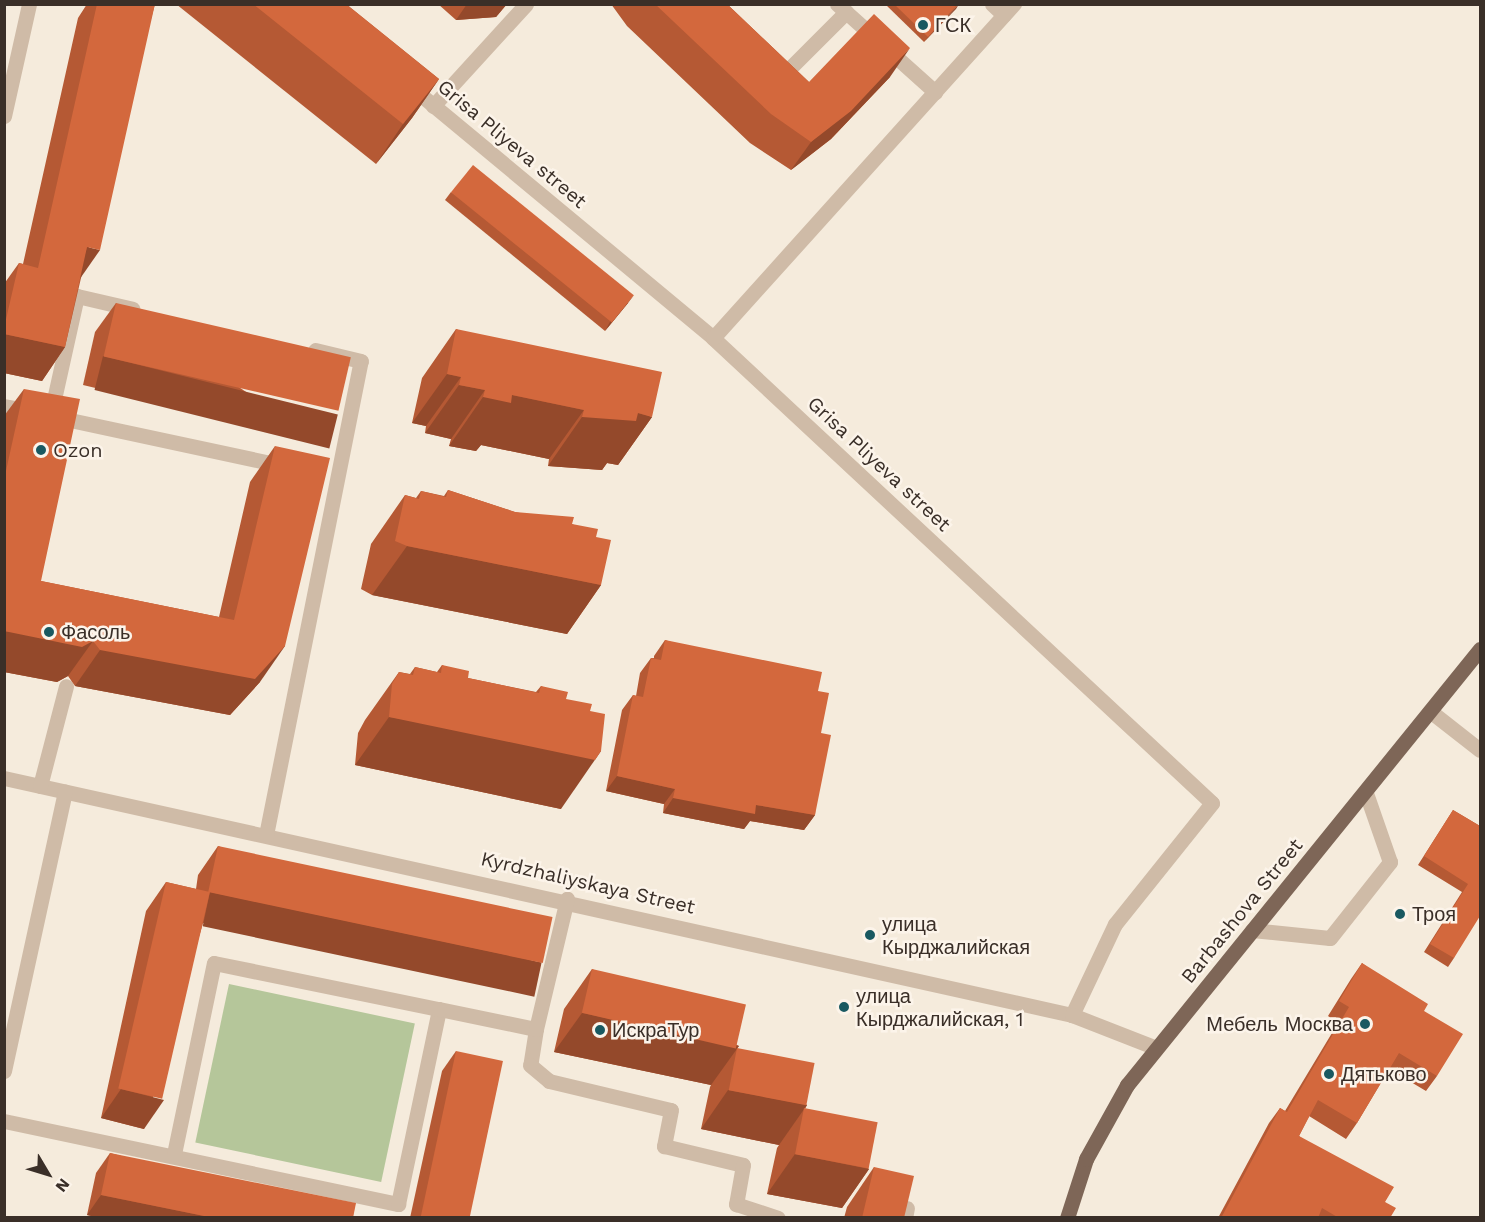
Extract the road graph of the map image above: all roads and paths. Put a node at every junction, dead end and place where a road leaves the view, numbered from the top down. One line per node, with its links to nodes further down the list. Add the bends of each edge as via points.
1 (29, 4): 10 (street)
2 (526, 4): 9 (street)
3 (992, 4): 5 (street)
4 (842, 8): 6 (street, via 780,80); 8 (street)
5 (1009, 10): 8 (street)
6 (764, 65)
7 (400, 78): 9 (street, Grisa Pliyeva street)
8 (935, 92): 12 (street)
9 (433, 106): 12 (street, Grisa Pliyeva street)
10 (4, 116)
11 (146, 312): 15 (street, via 77,296)
12 (713, 338): 29 (street, Grisa Pliyeva street, via 1212,803 1115,924)
13 (293, 345): 16 (street, via 361,361)
14 (4, 406): 15 (street)
15 (51, 416): 16 (street)
16 (338, 477): 25 (street)
17 (1480, 649): 19 (main road, Barbashova Street)
18 (66, 686): 22 (street)
19 (1430, 711): 20 (street); 24 (main road, Barbashova Street)
20 (1480, 750)
21 (4, 778): 22 (street, Kyrdzhaliyskaya Street)
22 (40, 786): 23 (street, Kyrdzhaliyskaya Street)
23 (64, 792): 25 (street, Kyrdzhaliyskaya Street); 32 (street)
24 (1366, 793): 27 (main road, Barbashova Street); 27 (street, via 1390,862 1330,938)
25 (266, 835): 26 (street, Kyrdzhaliyskaya Street)
26 (567, 899): 29 (street, Kyrdzhaliyskaya Street); 30 (street)
27 (1252, 930): 31 (main road, Barbashova Street)
28 (439, 1009): 30 (street); 34 (street, via 214,963); 34 (street, via 398,1204)
29 (1072, 1015): 31 (street, Kyrdzhaliyskaya Street)
30 (536, 1029): 35 (street, via 530,1065 549,1081 670,1110 664,1146 743,1165 736,1204)
31 (1156, 1048): 36 (main road, Barbashova Street, via 1127,1085 1086,1159)
32 (4, 1071)
33 (4, 1121): 34 (street)
34 (174, 1154)
35 (778, 1218)
36 (1067, 1218)

